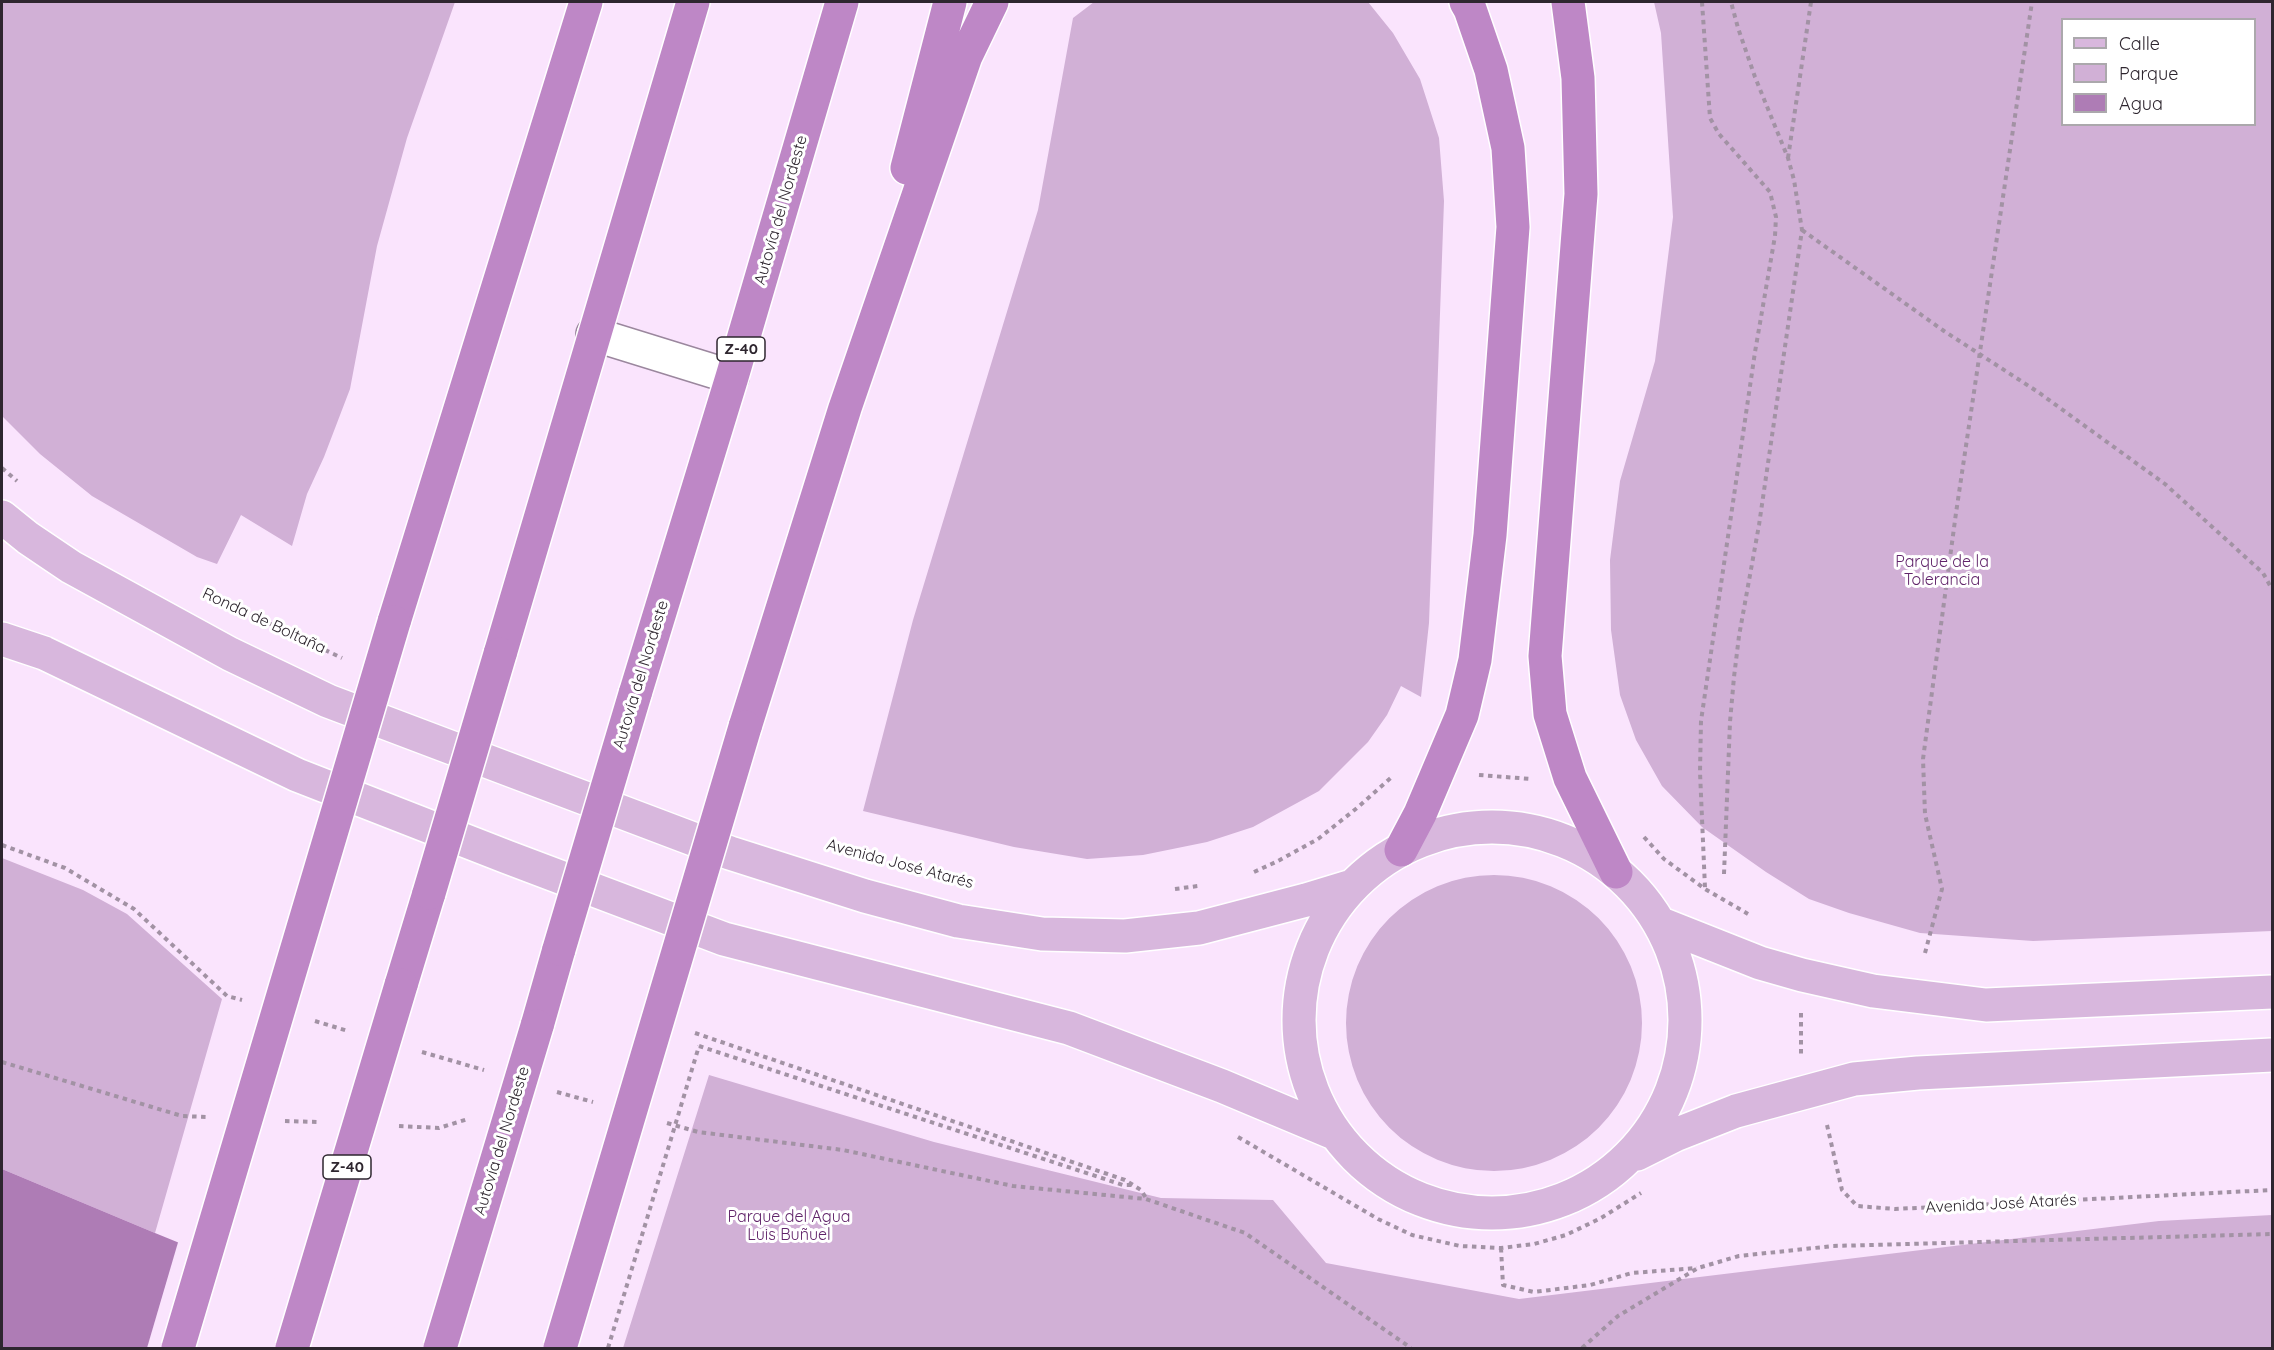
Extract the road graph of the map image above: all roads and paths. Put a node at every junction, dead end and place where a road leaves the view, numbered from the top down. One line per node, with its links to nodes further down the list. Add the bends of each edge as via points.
1 (586, 2): 51 (highway, bridge, via 394,622)
2 (693, 2): 14 (highway, Z-40)
3 (842, 2): 16 (highway, Autovía del Nordeste / Z-40)
4 (950, 2): 17 (highway)
5 (992, 2): 17 (highway, via 966,56)
6 (1466, 2): 25 (highway, via 1491,70 1508,148 1513,227 1490,535 1475,660 1462,715)
7 (1568, 2): 26 (highway, via 1578,78 1581,194 1545,656 1551,714)
8 (1702, 2): 34 (path, via 1710,118 1719,134 1770,192 1776,217 1701,721)
9 (1731, 2): 12 (path, via 1755,77)
10 (1811, 2): 12 (path)
11 (2032, 2): 15 (path)
12 (1788, 158): 13 (path)
13 (1802, 230): 15 (path); 30 (path, via 1735,667)
14 (593, 334): 16 (lane); 52 (highway, Z-40, bridge)
15 (1980, 353): 22 (path, via 2165,484 2263,573); 38 (path, via 1923,759 1925,814 1942,889)
16 (732, 377): 53 (highway, Autovía del Nordeste / Z-40, bridge)
17 (845, 408): 54 (highway, bridge, via 744,727)
18 (2, 468): 19 (path)
19 (19, 482)
20 (2, 517): 33 (main road, via 71,567 240,659 328,701 730,853 865,896 958,921 1042,934 1125,936 1199,928)
21 (195, 588): 24 (path, Ronda de Boltaña)
22 (2272, 589)
23 (2, 639): 44 (main road, via 44,653 297,775 724,939 1069,1028 1260,1101)
24 (343, 658)
25 (1440, 770): 26 (path, via 1555,781); 28 (highway); 31 (path, via 1406,764 1318,839)
26 (1570, 778): 29 (highway)
27 (1638, 831): 34 (path, via 1664,859)
28 (1401, 850): 29 (main road, via 1443,833 1489,826 1534,831 1577,846); 33 (main road)
29 (1616, 872): 37 (main road)
30 (1724, 874)
31 (1243, 876)
32 (1202, 885): 35 (path)
33 (1352, 886): 44 (main road, via 1321,930 1306,970 1299,1034 1309,1086)
34 (1705, 889): 36 (path)
35 (1170, 890)
36 (1758, 918)
37 (1659, 923): 39 (main road, via 1760,963); 45 (main road, via 1679,970 1685,1021 1678,1072 1659,1119)
38 (1924, 953)
39 (1802, 975): 40 (main road, via 1873,991 1986,1005); 43 (path, Avenida José Atarés, via 1801,1059)
40 (2272, 992)
41 (695, 1033): 46 (path)
42 (2272, 1055): 43 (main road, via 1917,1073 1854,1079)
43 (1814, 1088): 45 (main road, via 1736,1111 1675,1135); 47 (path, Avenida José Atarés, via 1842,1190 1857,1206 1895,1209)
44 (1334, 1134): 45 (main road, via 1373,1173 1392,1185 1421,1201 1475,1214 1530,1211 1582,1192)
45 (1627, 1160)
46 (1133, 1185): 55 (path, bridge, via 699,1046); 56 (path, via 1146,1199 1245,1233)
47 (2272, 1190)
48 (2272, 1234): 50 (path, via 1833,1246 1739,1256)
49 (1501, 1248): 50 (path, via 1503,1285 1534,1292 1590,1285 1632,1273)
50 (1698, 1268): 57 (path, via 1618,1316)
51 (178, 1348)
52 (292, 1348)
53 (440, 1348)
54 (560, 1348)
55 (608, 1348)
56 (1411, 1348)
57 (1582, 1348)

